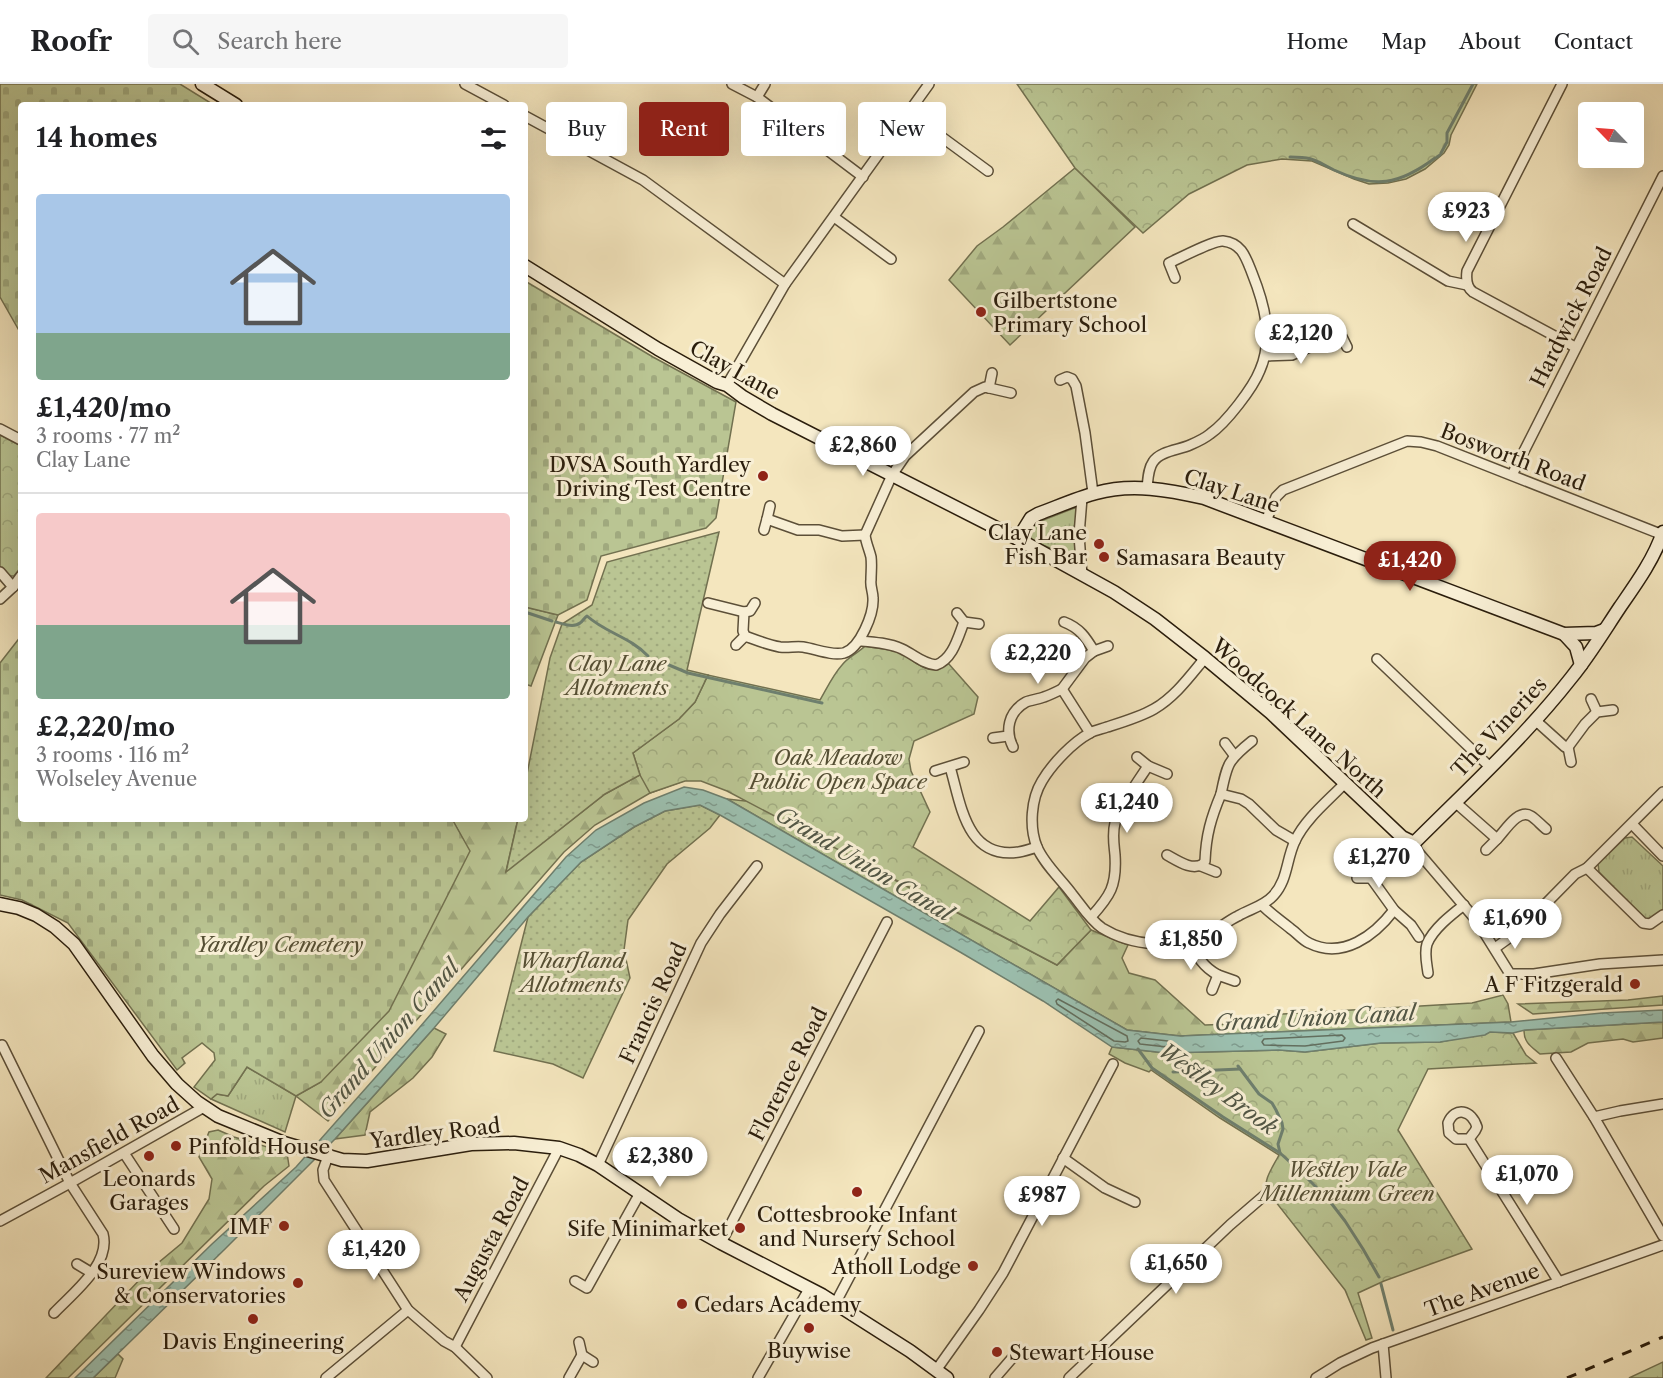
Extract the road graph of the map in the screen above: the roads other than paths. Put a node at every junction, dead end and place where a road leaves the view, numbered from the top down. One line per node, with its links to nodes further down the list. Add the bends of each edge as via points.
1 (202, 84): 8 (street)
2 (465, 84): 9 (street)
3 (732, 84): 7 (street)
4 (765, 84): 7 (street)
5 (929, 84): 10 (street)
6 (1562, 84): 23 (street, via 1467,271)
7 (757, 98): 16 (street)
8 (231, 102)
9 (498, 102)
10 (917, 102)
11 (528, 118): 22 (street, via 643,180)
12 (946, 140): 14 (street)
13 (878, 156): 16 (street)
14 (988, 171)
15 (1663, 176): 25 (street, Hardwick Road)
16 (863, 177): 17 (street)
17 (834, 217): 19 (street); 22 (street)
18 (1353, 224): 23 (street, via 1448,282)
19 (891, 259)
20 (528, 268): 29 (street, Clay Lane, via 657,350)
21 (1175, 278): 26 (street, via 1169,263 1220,241 1240,249 1261,296 1266,321)
22 (785, 284): 29 (street)
23 (1467, 285): 25 (street, via 1473,292)
24 (1347, 347): 26 (street, via 1340,333 1292,355)
25 (1575, 348): 35 (street, Hardwick Road)
26 (1265, 356): 36 (street, via 1248,391 1219,427 1152,462)
27 (992, 373): 30 (street)
28 (1060, 380): 37 (street, via 1067,377 1076,386 1085,433)
29 (727, 385): 34 (street, Clay Lane, via 772,414)
30 (989, 388): 31 (street); 34 (street, via 974,392 905,456)
31 (1011, 393)
32 (0, 429): 33 (street)
33 (18, 438)
34 (892, 475): 43 (street); 44 (street, Clay Lane)
35 (1512, 475): 40 (street, Bosworth Road, via 1437,446 1407,441 1283,490); 42 (street, Bosworth Road)
36 (1147, 488): 37 (street, Clay Lane, via 1114,489); 40 (street, Clay Lane, via 1204,498)
37 (1087, 496): 44 (street, Clay Lane, via 1031,518); 46 (street, via 1079,535)
38 (770, 506): 39 (street)
39 (767, 519): 41 (street); 43 (street, via 798,530)
40 (1266, 521): 58 (street, Clay Lane)
41 (764, 530)
42 (1663, 534): 57 (street, via 1639,579)
43 (865, 535): 60 (street, via 871,555 874,600)
44 (1018, 539): 46 (street, Woodcock Lane North)
45 (0, 572): 48 (street)
46 (1082, 574): 64 (street, Woodcock Lane North, via 1155,619)
47 (18, 580): 48 (street)
48 (13, 586): 49 (street)
49 (0, 599)
50 (708, 603): 52 (street)
51 (755, 603): 52 (street, via 750,611)
52 (744, 612): 59 (street)
53 (957, 613): 54 (street)
54 (964, 622): 56 (street); 60 (street, via 951,653 936,664 917,659 902,649)
55 (1064, 622): 63 (street, via 1082,632)
56 (979, 624)
57 (1604, 630): 58 (street, Clay Lane); 66 (street, The Vineries)
58 (1564, 634): 66 (street, via 1576,646)
59 (745, 636): 60 (street, via 775,646 837,654); 61 (street)
60 (860, 640)
61 (736, 645)
62 (1108, 646): 63 (street)
63 (1094, 651): 67 (street)
64 (1205, 658): 72 (street, via 1163,704); 88 (street, Woodcock Lane North)
65 (1377, 659): 84 (street)
66 (1581, 665): 71 (street, The Vineries)
67 (1062, 689): 72 (street); 73 (street, via 1019,708 1008,727)
68 (1591, 699): 70 (street)
69 (1613, 710): 70 (street)
70 (1597, 712): 78 (street)
71 (1534, 720): 78 (street); 84 (street, The Vineries)
72 (1090, 733): 97 (street, via 1067,750 1042,781 1032,814)
73 (1008, 736): 74 (street); 77 (street)
74 (993, 738)
75 (1252, 741): 79 (street)
76 (1225, 743): 79 (street)
77 (1013, 747)
78 (1568, 747): 82 (street)
79 (1234, 755): 90 (street)
80 (1137, 758): 83 (street)
81 (964, 762): 85 (street)
82 (1571, 762)
83 (1148, 766): 87 (street); 113 (street, via 1115,823 1116,871 1112,891)
84 (1490, 766): 91 (street, The Vineries)
85 (950, 767): 86 (street); 97 (street, via 964,815 978,841 998,851 1020,852)
86 (935, 771)
87 (1167, 774)
88 (1346, 783): 95 (street); 96 (street, Woodcock Lane North, via 1402,837)
89 (1663, 792): 92 (street)
90 (1221, 794): 95 (street, via 1249,804 1276,830); 103 (street, via 1210,820)
91 (1455, 802): 94 (street); 96 (street, The Vineries)
92 (1632, 824): 100 (street); 104 (street)
93 (1546, 829): 94 (street, via 1530,814 1522,814)
94 (1497, 839): 98 (street)
95 (1295, 841): 109 (street, via 1282,884)
96 (1414, 843): 110 (street, Woodcock Lane North)
97 (1037, 847): 113 (street)
98 (1486, 850)
99 (1167, 855): 103 (street)
100 (1663, 856)
101 (1377, 863): 107 (street)
102 (757, 866): 135 (street, Francis Road, via 701,943)
103 (1201, 866): 105 (street)
104 (1587, 868): 112 (street, via 1643,923 1650,924); 117 (street, via 1575,874 1520,930)
105 (1216, 872)
106 (1357, 878): 107 (street)
107 (1371, 878): 111 (street)
108 (0, 904): 128 (street, Yardley Road, via 36,915 74,945 153,1056)
109 (1262, 904): 111 (street, via 1307,943 1323,948 1360,941); 116 (street)
110 (1464, 905): 117 (street, Woodcock Lane North); 119 (street, via 1427,945)
111 (1394, 910): 115 (street)
112 (1663, 915)
113 (1090, 918): 116 (street, via 1101,928 1126,938 1156,944)
114 (887, 922): 143 (street, Florence Road)
115 (1419, 937)
116 (1190, 942): 120 (street, via 1198,959)
117 (1494, 948): 118 (street, Woodcock Lane North, via 1510,974)
118 (1663, 960)
119 (1428, 974)
120 (1218, 975): 121 (street); 122 (street)
121 (1235, 981)
122 (1212, 990)
123 (979, 1031): 150 (street)
124 (2, 1045): 136 (street)
125 (1556, 1058): 129 (street)
126 (1113, 1064): 134 (street)
127 (1663, 1104): 129 (street)
128 (204, 1107): 132 (street, Mansfield Road); 133 (street, Yardley Road, via 235,1124)
129 (1594, 1117): 142 (street)
130 (1469, 1139): 148 (street)
131 (559, 1148): 133 (street, Yardley Road, via 471,1144 367,1161); 135 (street, Yardley Road); 155 (street, Augusta Road)
132 (124, 1154): 136 (street, Mansfield Road); 141 (street)
133 (326, 1156): 151 (street, via 324,1180)
134 (1064, 1158): 139 (street, via 1105,1188); 159 (street, via 1002,1273)
135 (598, 1165): 137 (street, Yardley Road)
136 (70, 1184): 140 (street, Mansfield Road); 146 (street, via 103,1233 105,1242)
137 (640, 1193): 143 (street, Yardley Road); 147 (street, via 587,1288)
138 (1266, 1194): 168 (street)
139 (1134, 1202)
140 (0, 1221)
141 (174, 1229)
142 (1663, 1236)
143 (721, 1243): 149 (street, Yardley Road)
144 (1663, 1245): 148 (street, The Avenue)
145 (77, 1264): 146 (street)
146 (92, 1273): 152 (street)
147 (575, 1281)
148 (1559, 1282): 154 (street, The Avenue)
149 (809, 1289): 150 (street, Yardley Road); 164 (street)
150 (835, 1304): 159 (street, Yardley Road)
151 (408, 1310): 155 (street); 161 (street)
152 (54, 1313)
153 (579, 1342): 156 (street)
154 (1383, 1344): 160 (street, The Avenue, via 1357,1355); 170 (street)
155 (455, 1347): 162 (street)
156 (582, 1355): 158 (street); 163 (street)
157 (1014, 1356): 167 (street)
158 (592, 1362)
159 (936, 1369): 165 (street); 166 (street, Yardley Road)
160 (1329, 1375): 169 (street, The Avenue)
161 (326, 1378)
162 (487, 1378)
163 (569, 1378)
164 (758, 1378)
165 (927, 1378)
166 (947, 1378)
167 (995, 1378)
168 (1069, 1378)
169 (1316, 1378)
170 (1386, 1378)

